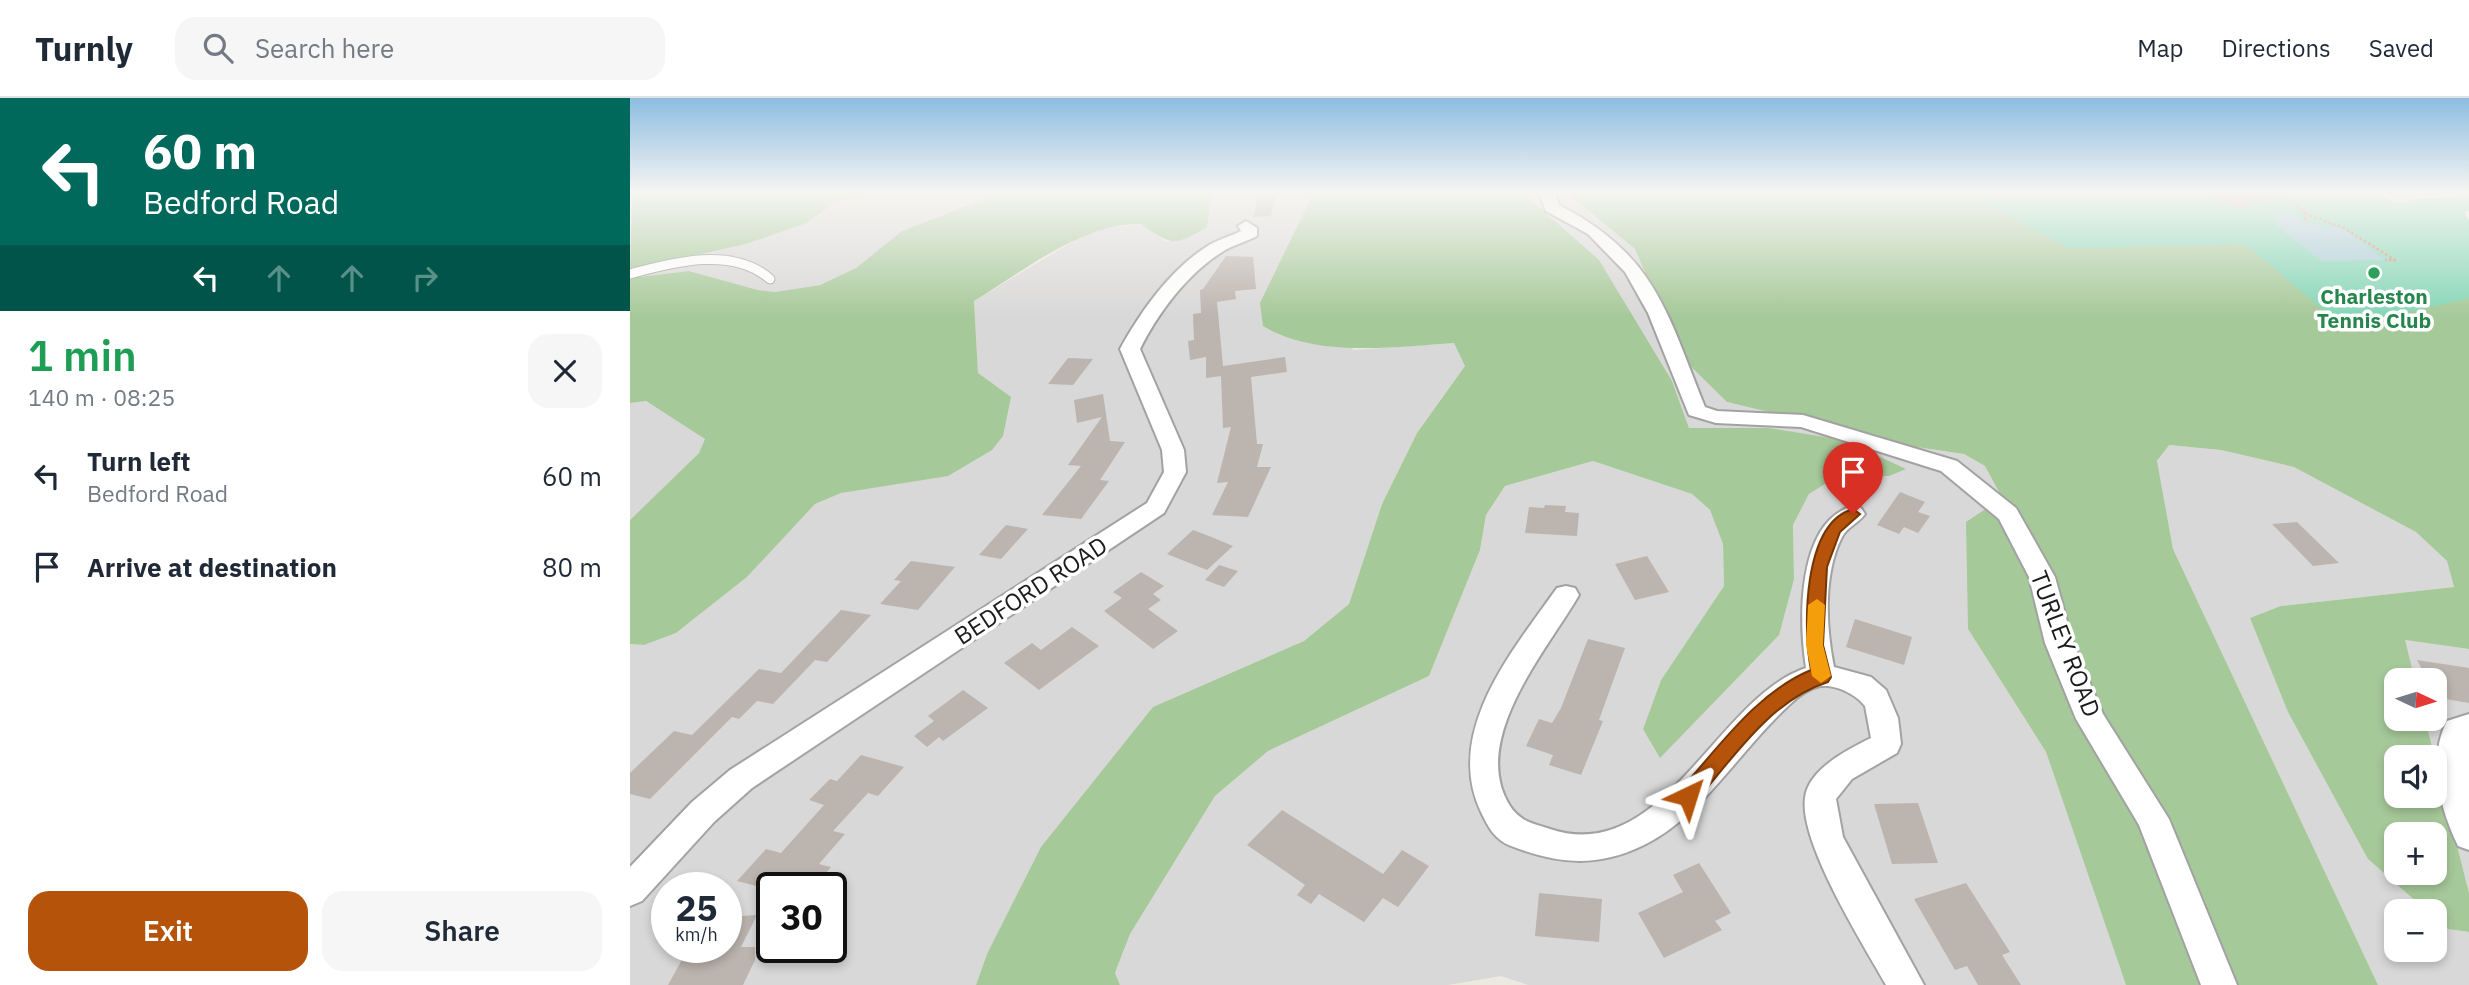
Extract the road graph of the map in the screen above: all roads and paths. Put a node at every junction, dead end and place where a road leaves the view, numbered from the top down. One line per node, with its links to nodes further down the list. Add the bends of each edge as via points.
1 (1246, 234): 12 (street, BEDFORD ROAD, via 1198,261 1130,349 1172,450 1175,472 1156,508 741,779 703,811)
2 (1597, 234): 14 (street, TURLEY ROAD, via 1640,280 1659,310 1696,411 1716,417 1803,421 1949,466 2008,514 2042,577 2059,642 2091,719 2153,819)
3 (2354, 234): 4 (path, via 2395,260)
4 (2385, 260)
5 (630, 274): 6 (lane, via 672,264 737,262 762,268)
6 (769, 279)
7 (1853, 514): 9 (street, via 1833,530 1819,567 1815,645)
8 (1566, 594): 9 (street, via 1510,679 1487,733 1482,765 1490,801 1513,832 1570,848 1613,844 1642,830 1688,796 1755,719 1788,690)
9 (1822, 677): 13 (street, via 1851,680 1875,694 1886,720 1886,744 1844,764 1820,797 1827,839)
10 (2469, 726): 11 (street, via 2457,729 2450,744 2453,776)
11 (2469, 836)
12 (630, 890)
13 (1906, 985)
14 (2219, 985)

